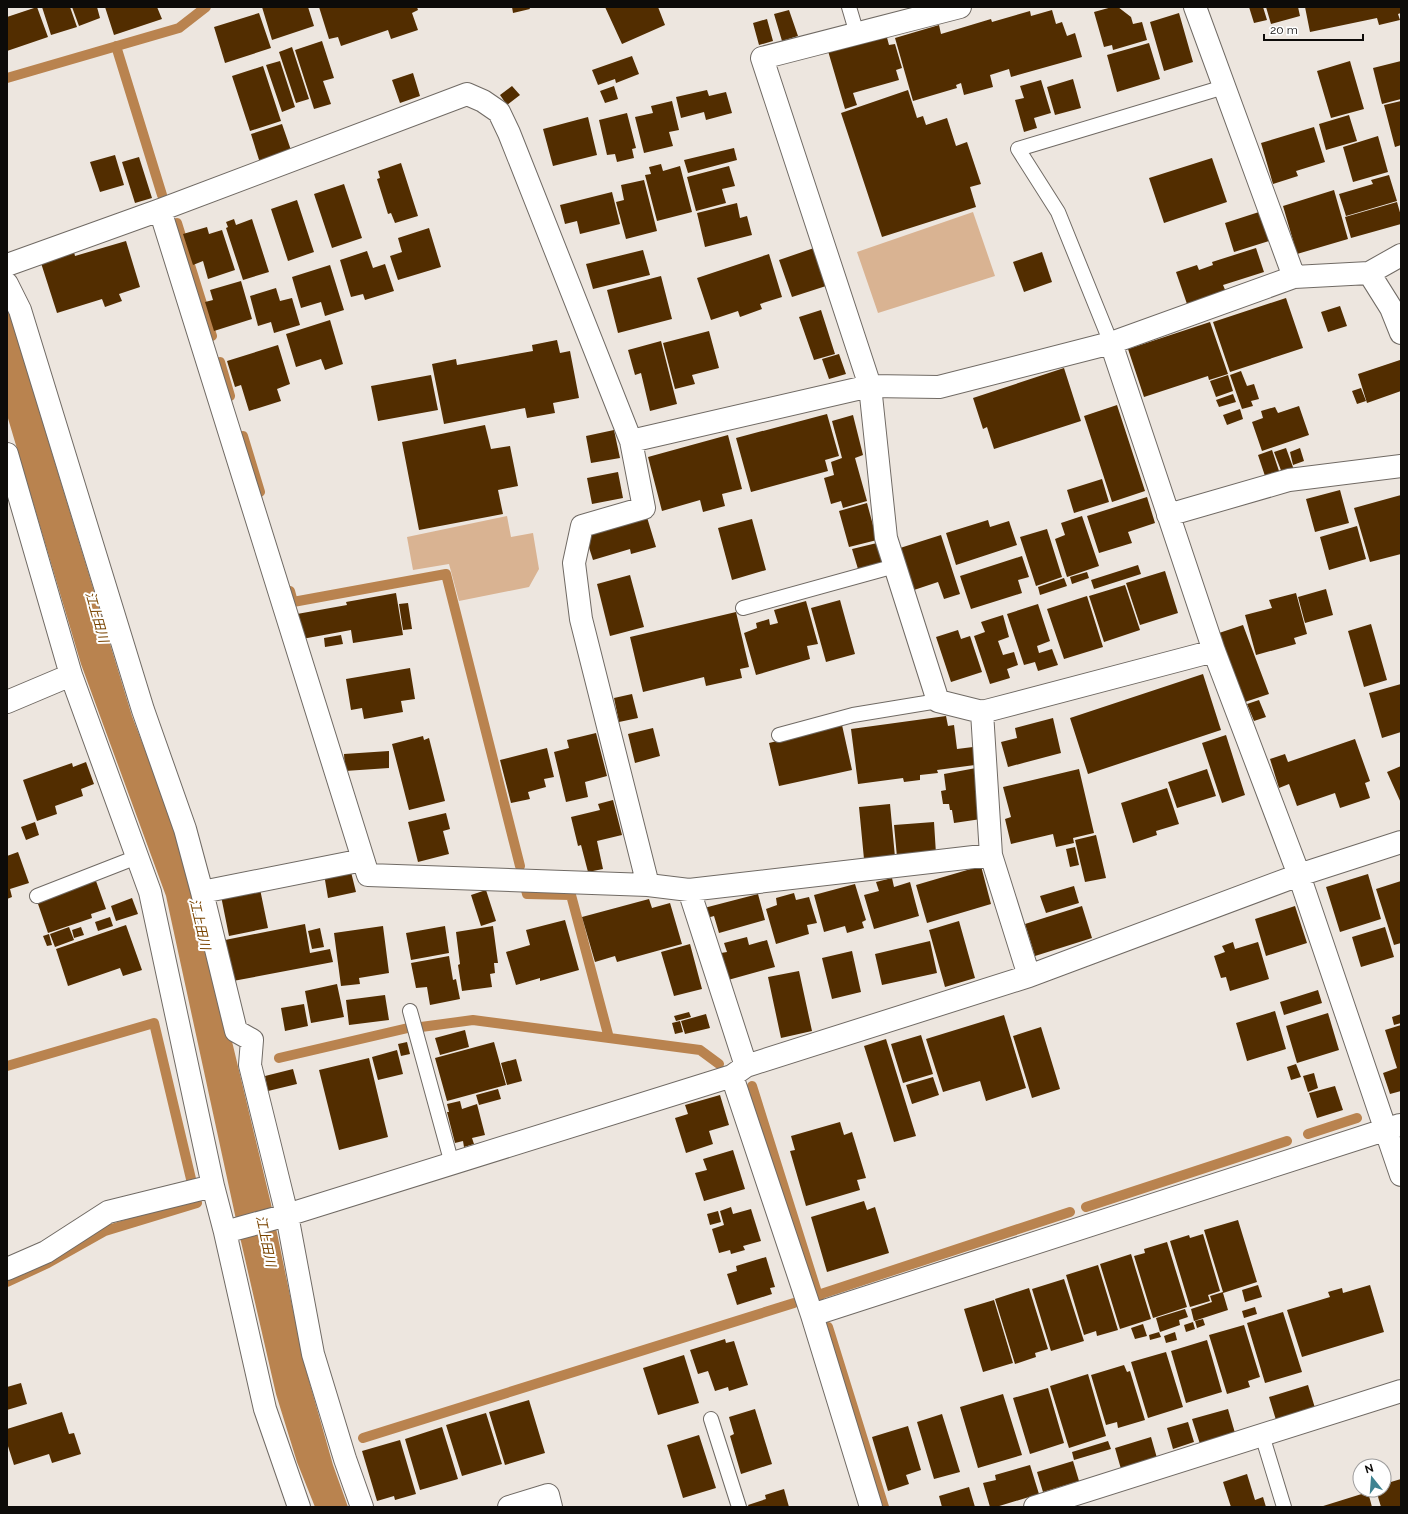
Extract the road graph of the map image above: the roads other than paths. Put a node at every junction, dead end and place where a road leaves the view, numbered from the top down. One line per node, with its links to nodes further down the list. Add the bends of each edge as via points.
1 (849, 7): 4 (lane)
2 (960, 7): 4 (street)
3 (1195, 7): 5 (street)
4 (857, 34): 14 (street, via 762,58)
5 (1224, 87): 10 (street); 13 (lane, via 1018,149 1058,212)
6 (160, 210): 8 (street); 15 (street, via 467,94 483,101 499,112 509,133); 30 (street)
7 (1401, 255): 9 (street)
8 (7, 265)
9 (1369, 273): 10 (street); 12 (street, via 1391,308)
10 (1294, 277): 13 (street)
11 (7, 284): 34 (street, via 20,310 143,710 185,829)
12 (1401, 333)
13 (1111, 343): 14 (street, via 939,387); 18 (street)
14 (870, 386): 15 (street); 19 (street, via 886,538)
15 (631, 441): 32 (street, via 644,508 582,526 574,563 581,619)
16 (7, 454): 22 (street)
17 (1401, 466): 18 (street, via 1289,480)
18 (1168, 515): 21 (street)
19 (895, 566): 20 (lane); 23 (street)
20 (743, 608)
21 (1214, 651): 25 (street); 31 (street)
22 (71, 675): 24 (street); 29 (street)
23 (938, 701): 25 (street); 26 (lane, via 853,715)
24 (7, 702)
25 (982, 712): 28 (street)
26 (779, 735)
27 (1401, 842): 31 (street)
28 (991, 855): 33 (street); 36 (street)
29 (137, 857): 35 (lane); 42 (street, via 150,892)
30 (363, 860): 32 (street, via 368,875); 34 (street)
31 (1299, 875): 36 (street); 39 (street)
32 (648, 885): 33 (street)
33 (689, 890): 38 (street)
34 (202, 892): 43 (street, via 236,1031 252,1040 250,1065)
35 (37, 896)
36 (1029, 976): 38 (street)
37 (410, 1011): 40 (lane)
38 (739, 1071): 40 (street); 46 (street)
39 (1394, 1128): 41 (street); 46 (street)
40 (452, 1164): 43 (street)
41 (1401, 1175)
42 (213, 1186): 44 (street); 45 (street, via 108,1212 46,1252)
43 (281, 1217): 44 (street); 51 (street, via 314,1354)
44 (229, 1231): 50 (street, via 265,1409)
45 (7, 1269)
46 (812, 1315): 55 (street)
47 (1401, 1391): 49 (street)
48 (711, 1419): 54 (lane)
49 (1262, 1435): 56 (street); 57 (lane)
50 (299, 1507)
51 (362, 1507)
52 (509, 1507): 53 (street, via 548,1495)
53 (551, 1507)
54 (739, 1507)
55 (871, 1507)
56 (1035, 1507)
57 (1284, 1507)

